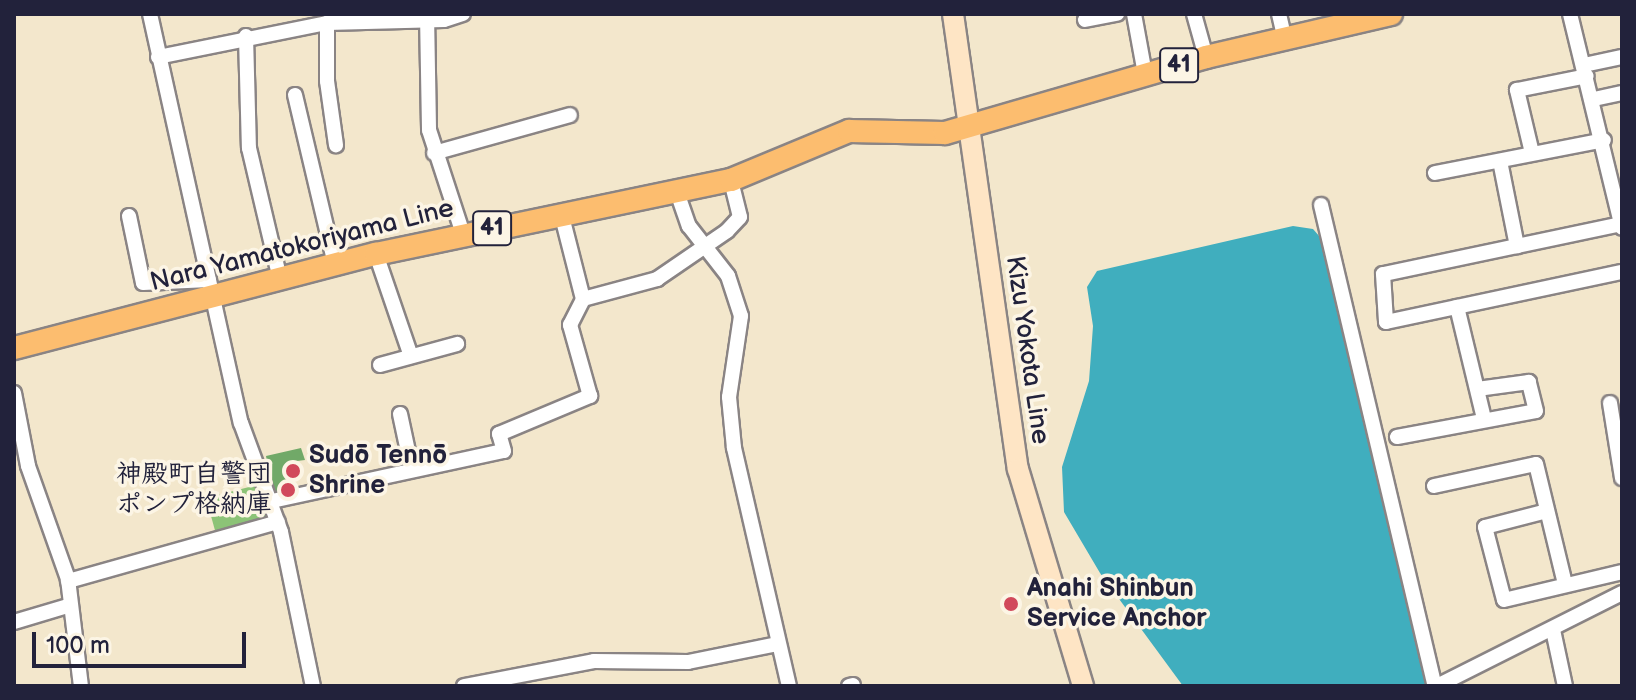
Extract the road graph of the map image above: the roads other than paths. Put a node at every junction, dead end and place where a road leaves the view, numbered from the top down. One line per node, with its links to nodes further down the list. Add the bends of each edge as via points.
1 (150, 14): 16 (street)
2 (463, 14): 10 (street)
3 (953, 14): 25 (main road, Kizu Yokota Line)
4 (1117, 14): 11 (street)
5 (1134, 14): 20 (street)
6 (1194, 14): 17 (street)
7 (1279, 14): 15 (street)
8 (1391, 14): 12 (main road, Nara Yamatokoriyama Line / 41)
9 (1570, 14): 19 (street)
10 (427, 17): 13 (street); 28 (street)
11 (1085, 20)
12 (1328, 21): 15 (main road, Nara Yamatokoriyama Line / 41)
13 (327, 23): 14 (street); 27 (street, via 327,81)
14 (246, 36): 16 (street); 44 (street, via 249,148)
15 (1285, 39): 17 (main road, Nara Yamatokoriyama Line / 41)
16 (158, 57): 45 (street)
17 (1206, 57): 20 (main road, Nara Yamatokoriyama Line / 41)
18 (1622, 57): 19 (street)
19 (1586, 70): 23 (street); 29 (street, via 1517,90)
20 (1145, 74): 25 (main road, Nara Yamatokoriyama Line / 41)
21 (1622, 93): 23 (street)
22 (295, 95): 42 (street)
23 (1594, 99): 26 (street)
24 (570, 115): 28 (street)
25 (969, 126): 32 (main road, Nara Yamatokoriyama Line / 41, via 928,135 849,131); 76 (main road, Kizu Yokota Line, via 1018,469)
26 (1604, 140): 29 (street); 37 (street)
27 (336, 145)
28 (434, 153): 38 (street)
29 (1532, 153): 30 (street)
30 (1500, 161): 31 (street); 39 (street)
31 (1435, 173)
32 (731, 180): 33 (main road, Nara Yamatokoriyama Line / 41); 40 (street, via 740,217)
33 (677, 192): 35 (main road, Nara Yamatokoriyama Line / 41); 40 (street)
34 (1321, 205): 77 (street)
35 (561, 213): 38 (main road, Nara Yamatokoriyama Line / 41); 46 (street)
36 (129, 216): 45 (street, via 143,283)
37 (1622, 226): 39 (street)
38 (463, 234): 41 (main road, Nara Yamatokoriyama Line / 41)
39 (1517, 246): 47 (street, via 1383,274 1386,322)
40 (703, 247): 46 (street, via 657,279); 71 (street, via 728,276 741,316 729,397 734,448)
41 (376, 254): 42 (main road, Nara Yamatokoriyama Line / 41); 50 (street)
42 (335, 264): 44 (main road, Nara Yamatokoriyama Line / 41)
43 (1622, 272): 47 (street)
44 (280, 279): 45 (main road, Nara Yamatokoriyama Line / 41)
45 (212, 287): 49 (main road, Nara Yamatokoriyama Line / 41); 61 (street, via 241,423)
46 (583, 299): 58 (street, via 570,325 590,396 499,434 504,451)
47 (1457, 307): 52 (street)
48 (457, 344): 50 (street)
49 (14, 348)
50 (411, 356): 51 (street)
51 (380, 365)
52 (1477, 389): 56 (street); 56 (street, via 1529,382 1536,411)
53 (14, 393): 65 (street, via 28,466)
54 (1610, 403): 59 (street)
55 (400, 414): 58 (street)
56 (1484, 419): 57 (street)
57 (1397, 437)
58 (412, 470): 61 (street)
59 (1622, 478)
60 (1434, 486): 62 (street, via 1536,464)
61 (272, 501): 63 (street)
62 (1547, 511): 66 (street); 66 (street, via 1485,527 1504,600)
63 (278, 522): 65 (street); 73 (street)
64 (1622, 572): 66 (street)
65 (68, 581): 68 (street)
66 (1565, 584)
67 (1622, 593): 70 (street)
68 (71, 605): 69 (street); 72 (street)
69 (14, 622)
70 (1553, 630): 77 (street); 78 (street)
71 (778, 644): 74 (street, via 688,662 594,661); 75 (street)
72 (81, 686)
73 (313, 686)
74 (464, 686)
75 (789, 686)
76 (1083, 686)
77 (1436, 686)
78 (1565, 686)

